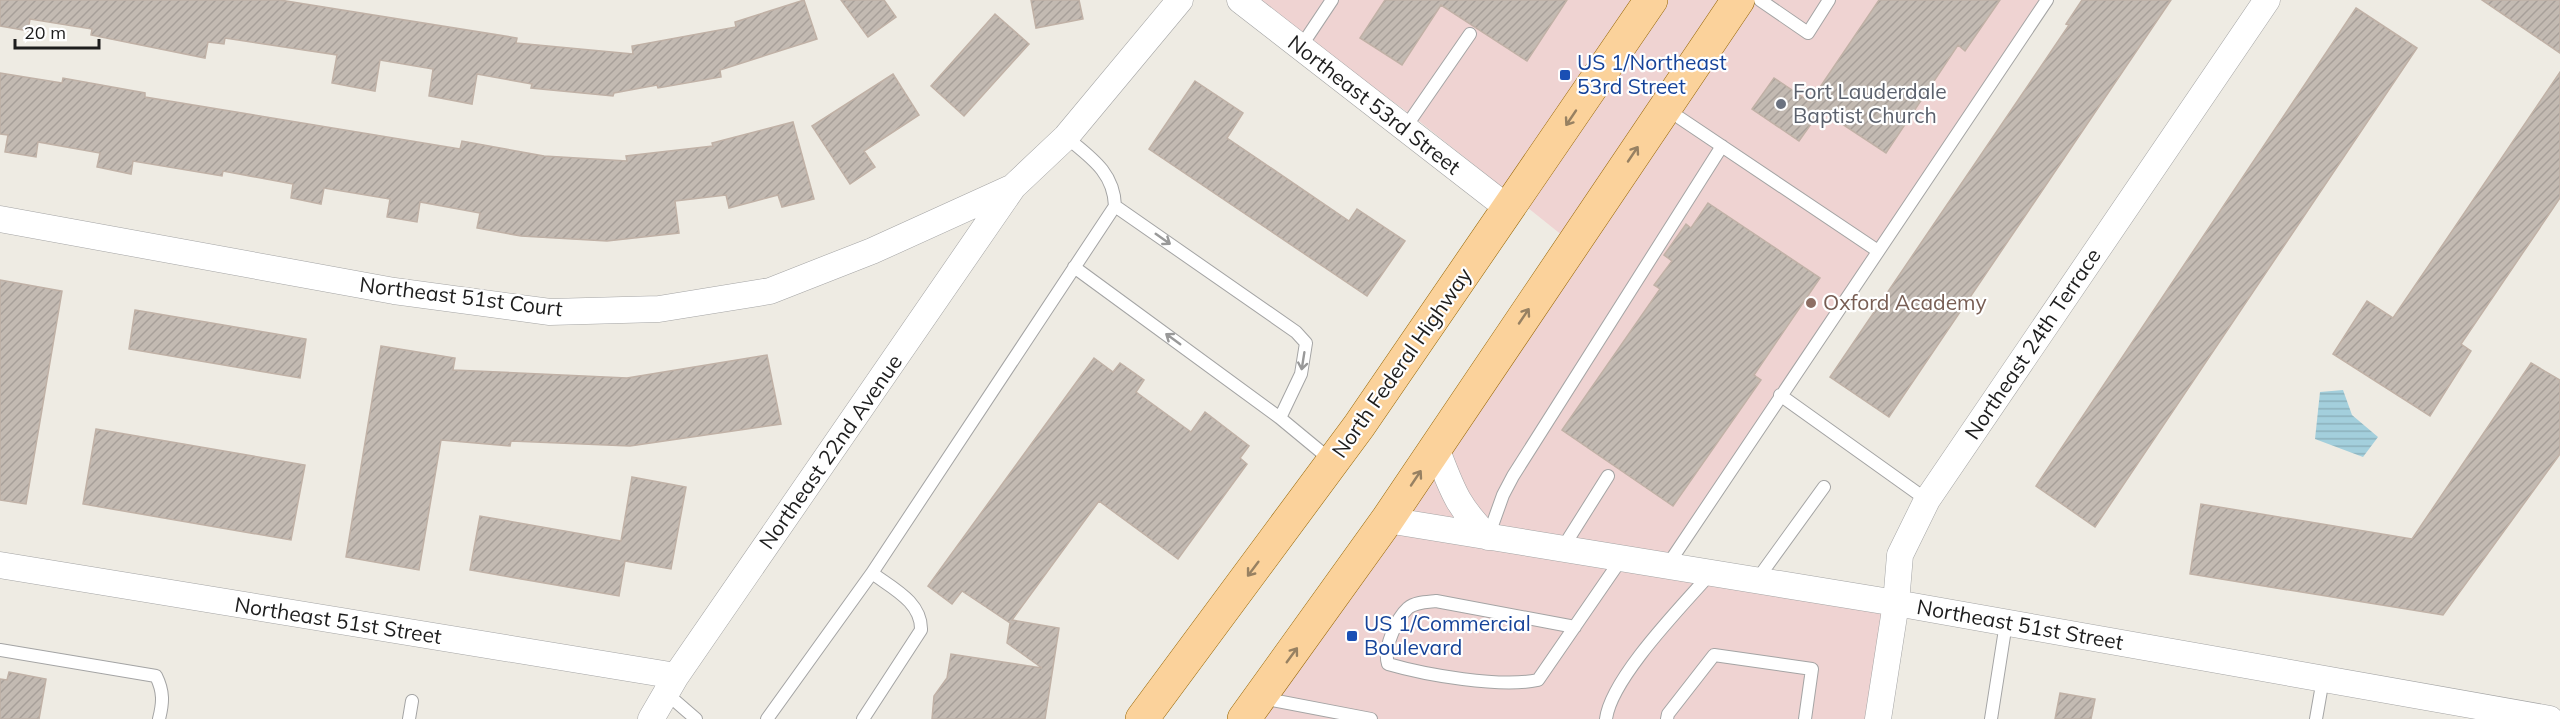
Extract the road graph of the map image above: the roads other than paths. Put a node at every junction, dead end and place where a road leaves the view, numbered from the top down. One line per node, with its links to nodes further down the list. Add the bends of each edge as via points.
1 (1180, 0): 14 (street, Northeast 51st Court)
2 (1240, 0): 11 (street, Northeast 53rd Street)
3 (1332, 0): 11 (lane)
4 (1651, 0): 18 (main road, North Federal Highway, one-way to 18)
5 (1738, 0): 12 (main road)
6 (1760, 0): 7 (lane, via 1808,33)
7 (1829, 0)
8 (2047, 0): 20 (lane)
9 (2266, 0): 28 (street, Northeast 24th Terrace)
10 (1470, 34): 13 (lane)
11 (1300, 48): 13 (street, Northeast 53rd Street)
12 (1664, 107): 15 (lane); 24 (main road, one-way to 12)
13 (1405, 128): 18 (street, Northeast 53rd Street)
14 (1066, 136): 16 (street, Northeast 51st Court); 17 (lane, via 1105,170 1114,189)
15 (1722, 146): 20 (lane); 30 (lane, via 1513,476)
16 (1013, 186): 19 (street, Northeast 51st Court, via 872,251 770,291 659,309 550,312 405,293); 43 (street, Northeast 22nd Avenue)
17 (1115, 206): 21 (lane); 23 (lane, one-way to 23, via 1296,332 1306,343 1301,374)
18 (1509, 209): 25 (main road, North Federal Highway)
19 (0, 219)
20 (1878, 250): 22 (lane)
21 (1074, 267): 23 (lane, one-way to 21); 35 (lane)
22 (1780, 395): 28 (lane); 34 (lane)
23 (1280, 418): 25 (lane)
24 (1436, 448): 29 (main road, one-way to 24); 30 (street, via 1454,496 1465,514)
25 (1333, 462): 53 (main road, North Federal Highway, one-way to 53)
26 (1608, 476): 31 (lane)
27 (1824, 487): 37 (lane)
28 (1927, 500): 38 (street, Northeast 24th Terrace, via 1900,555)
29 (1387, 520): 30 (street, Northeast 51st Street); 45 (main road, one-way to 29)
30 (1488, 537): 31 (street, Northeast 51st Street)
31 (1562, 549): 32 (street, Northeast 51st Street)
32 (1622, 558): 34 (street, Northeast 51st Street); 40 (lane)
33 (0, 565): 43 (street, Northeast 51st Street)
34 (1667, 566): 36 (street, Northeast 51st Street)
35 (872, 573): 51 (lane); 52 (lane, via 917,608 921,630)
36 (1711, 573): 37 (street, Northeast 51st Street); 55 (lane, via 1643,650)
37 (1756, 581): 38 (street, Northeast 51st Street)
38 (1896, 603): 39 (street, Northeast 51st Street); 58 (street, Northeast 24th Terrace)
39 (2006, 623): 42 (street, Northeast 51st Street); 59 (lane)
40 (1575, 627): 40 (lane, via 1538,680 1523,683 1401,668 1388,664 1385,655 1389,640 1408,608 1419,603 1436,601)
41 (0, 650): 47 (lane, via 156,676 163,701)
42 (2323, 679): 46 (street, Northeast 51st Street); 60 (lane)
43 (671, 685): 49 (street, Northeast 22nd Avenue); 50 (lane)
44 (412, 701): 48 (lane)
45 (1252, 708): 54 (lane)
46 (2538, 718)
47 (159, 719)
48 (409, 719)
49 (651, 719)
50 (696, 719)
51 (767, 719)
52 (863, 719)
53 (1142, 719)
54 (1371, 719)
55 (1606, 719)
56 (1667, 719): 57 (lane, via 1714,655 1812,669)
57 (1805, 719)
58 (1878, 719)
59 (1990, 719)
60 (2316, 719)

